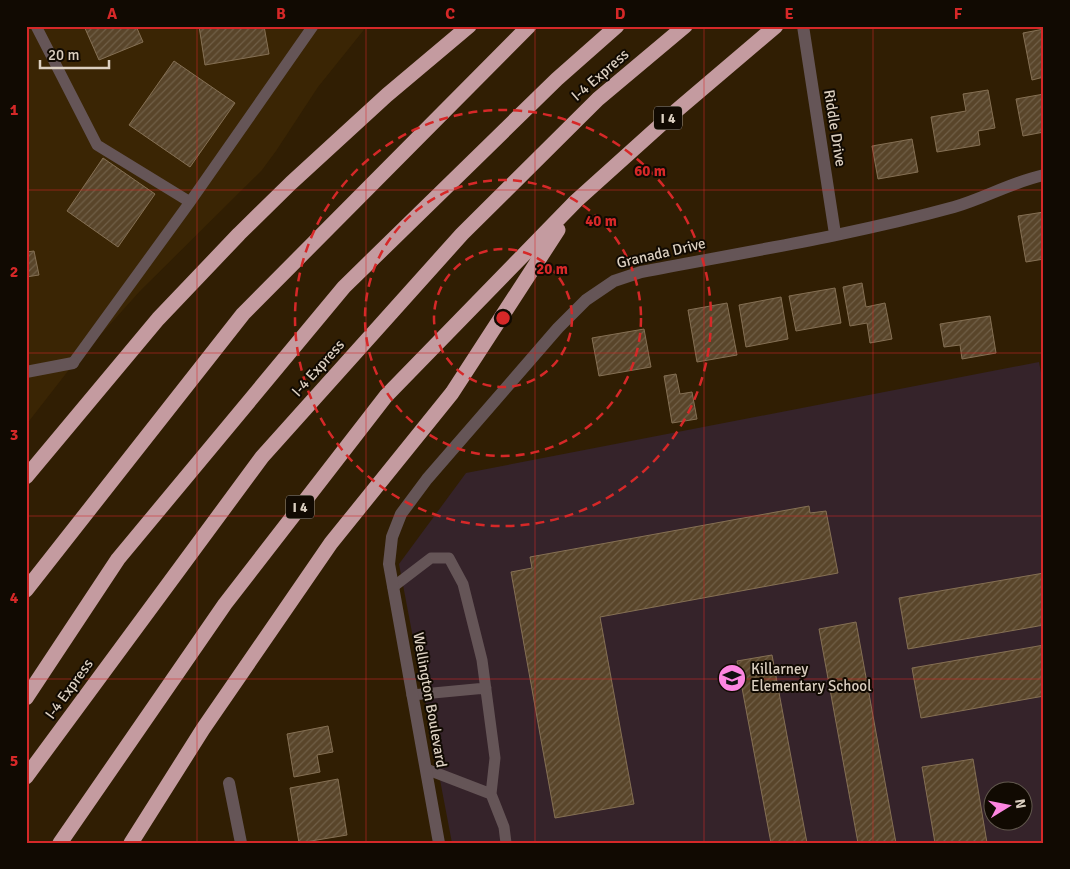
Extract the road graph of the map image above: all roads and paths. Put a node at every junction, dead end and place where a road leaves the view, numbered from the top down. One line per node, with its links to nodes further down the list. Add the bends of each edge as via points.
1 (36, 26): 10 (lane, via 97,145)
2 (312, 26): 10 (lane)
3 (469, 26): 15 (highway, via 387,94 239,234 158,318)
4 (529, 26): 18 (highway, via 243,314)
5 (617, 26): 21 (highway, I-4 Express, via 556,79 344,287 118,559)
6 (685, 26): 23 (highway, I-4 Express, via 598,99 462,234 262,457)
7 (776, 26): 11 (highway, I 4)
8 (804, 26): 12 (street, Riddle Drive)
9 (1044, 175): 12 (street, Granada Drive, via 955,206)
10 (190, 202): 13 (lane)
11 (576, 202): 26 (highway, I 4, via 386,396 225,604); 27 (highway, via 452,393 331,543 203,729)
12 (835, 234): 16 (street, Granada Drive, via 641,272 614,281 586,300 558,328 414,496 401,514 392,537)
13 (73, 363): 14 (street)
14 (26, 372)
15 (26, 477)
16 (389, 564): 17 (street, Wellington Boulevard)
17 (393, 587): 19 (lane, via 431,558 448,558 463,584); 20 (street, Wellington Boulevard)
18 (26, 590)
19 (486, 688): 20 (lane); 25 (lane, via 495,758)
20 (412, 695): 22 (street, Wellington Boulevard)
21 (26, 698)
22 (426, 769): 25 (lane); 29 (street, Wellington Boulevard)
23 (26, 777)
24 (230, 783): 28 (street)
25 (491, 794): 30 (lane, via 504,827)
26 (60, 843)
27 (131, 843)
28 (241, 843)
29 (439, 843)
30 (506, 843)

